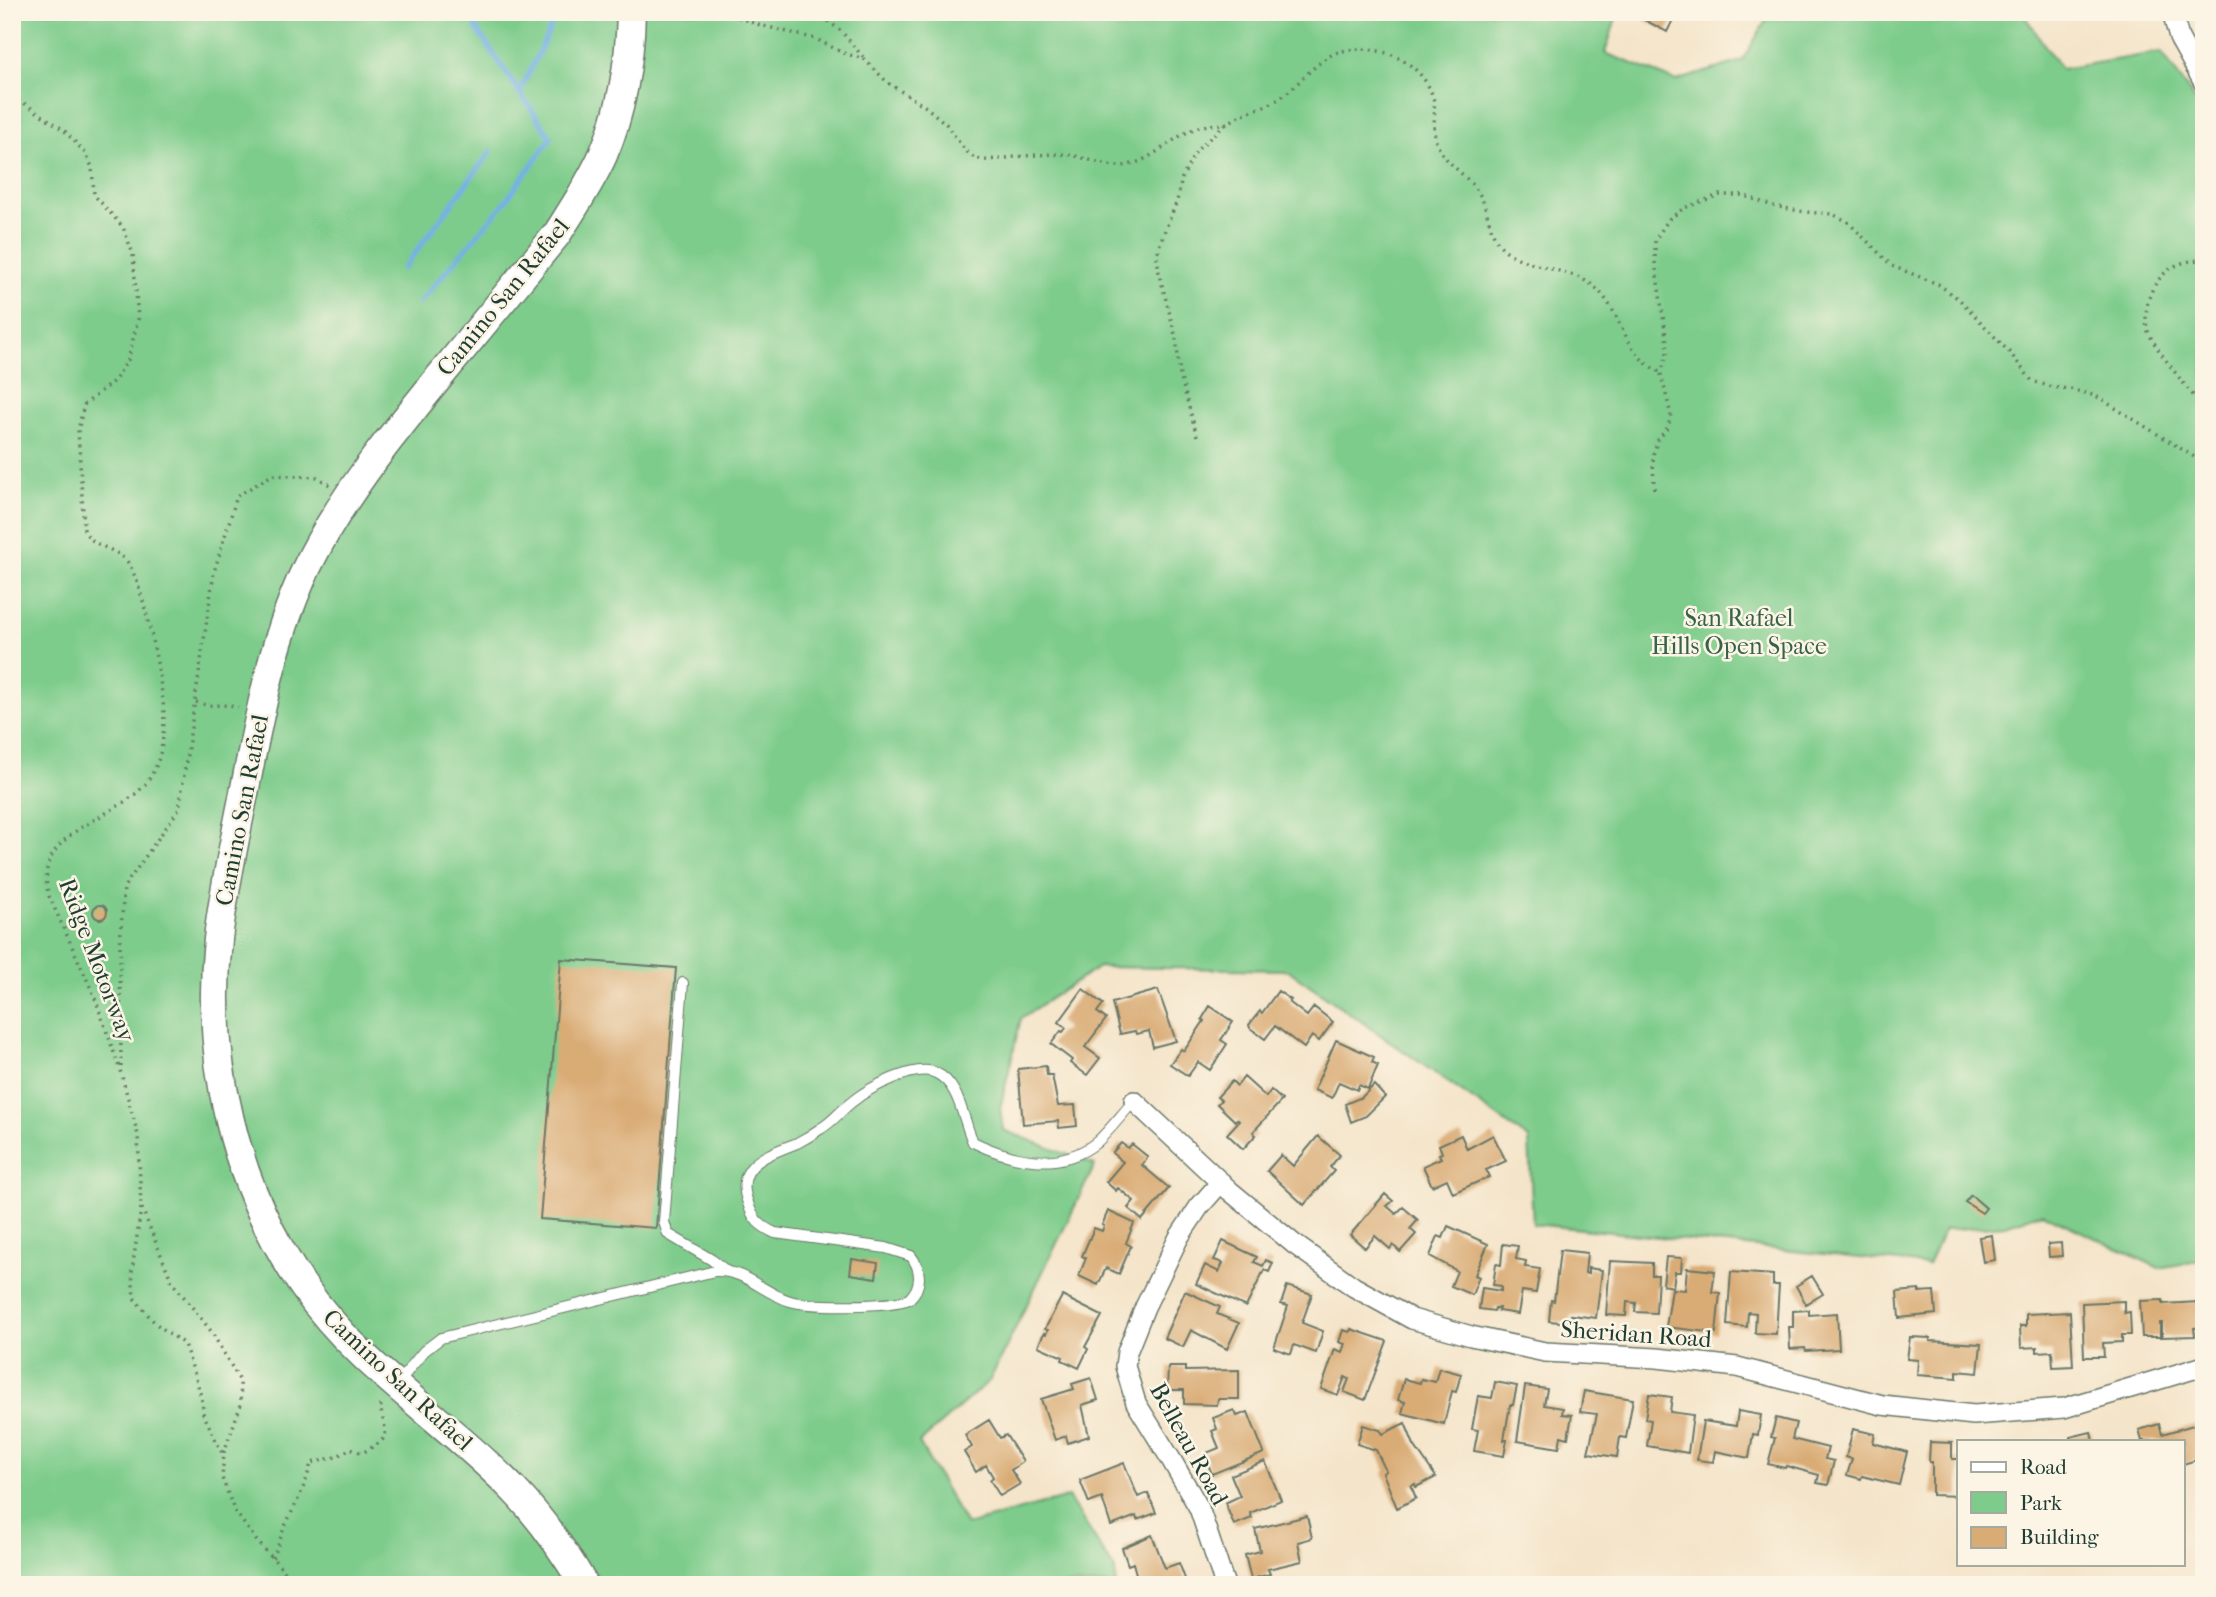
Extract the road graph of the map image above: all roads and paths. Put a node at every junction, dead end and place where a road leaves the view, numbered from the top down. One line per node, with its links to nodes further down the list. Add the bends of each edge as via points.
1 (631, 12): 15 (street, Camino San Rafael, via 625,78 616,115 603,155 576,204 557,234)
2 (725, 12): 5 (path, via 816,39)
3 (817, 12): 5 (path, via 842,32)
4 (2172, 12): 6 (street, via 2179,38)
5 (864, 59): 8 (path, via 888,83 946,124 974,158 1068,154 1129,165 1187,132)
6 (2204, 83)
7 (12, 87): 19 (path, Ridge Motorway, via 18,99 64,130 86,154 94,195 126,232 134,265 138,319 128,360 115,380 84,405 80,415 83,517 86,536 120,554 133,571 159,668 163,741 151,776 139,791 79,827 57,849 44,881 94,995)
8 (1227, 123): 10 (path, via 1275,101 1321,62 1342,51 1383,51 1411,65 1424,78 1433,99 1437,146 1476,189 1497,242 1511,254 1583,278 1594,286 1616,313 1635,351 1647,365); 12 (path, via 1196,151 1182,178 1157,256)
9 (2204, 260): 11 (path, via 2176,264 2162,273 2150,290 2147,310 2147,330)
10 (1660, 370): 13 (path, via 1667,354 1655,240 1669,219 1684,208 1719,195 1742,195 1847,221 1892,266 1938,284 1960,300 2032,381 2096,396); 14 (path, via 1671,415 1653,455)
11 (2204, 408)
12 (1197, 436)
13 (2204, 463)
14 (1654, 489)
15 (347, 496): 16 (path, Ridge Motorway, via 317,477 272,475 237,496 215,572); 17 (street, Camino San Rafael, via 318,544 285,618)
16 (196, 702): 17 (path, via 229,704); 19 (path, Ridge Motorway, via 179,809 124,887)
17 (260, 713): 25 (street, Camino San Rafael, via 218,937 215,1023 224,1097 241,1160 277,1244 304,1288 345,1337)
18 (684, 984): 23 (lane, via 664,1222 668,1234)
19 (121, 1073): 22 (path, Ridge Motorway, via 138,1136)
20 (1134, 1101): 21 (street, Sheridan Road); 23 (lane, via 1096,1143 1054,1161 1033,1162 973,1142 961,1107 939,1073 913,1071 854,1100 802,1141 755,1163 746,1173 744,1187 754,1219 775,1233 886,1248 911,1256 920,1273 913,1296 877,1304 803,1303)
21 (1221, 1182): 24 (street, Sheridan Road, via 1294,1244 1354,1287 1412,1319 1545,1352 1737,1367 1882,1405 1974,1415 2064,1408); 30 (street, Belleau Road, via 1179,1237 1145,1307 1125,1366 1136,1403 1199,1508)
22 (141, 1206): 26 (path, Ridge Motorway, via 172,1282 211,1331 240,1381 241,1404); 26 (path, via 134,1241 134,1298 155,1323 184,1344 202,1411)
23 (725, 1270): 25 (lane, via 441,1338)
24 (2204, 1366)
25 (396, 1385): 27 (path, via 380,1407 386,1435 381,1444 362,1453 351,1448 311,1463); 29 (street, Camino San Rafael, via 514,1490 551,1534)
26 (223, 1455): 27 (path, Ridge Motorway, via 222,1478 234,1510)
27 (272, 1558): 28 (path, Ridge Motorway)
28 (297, 1585)
29 (584, 1585)
30 (1225, 1585)

